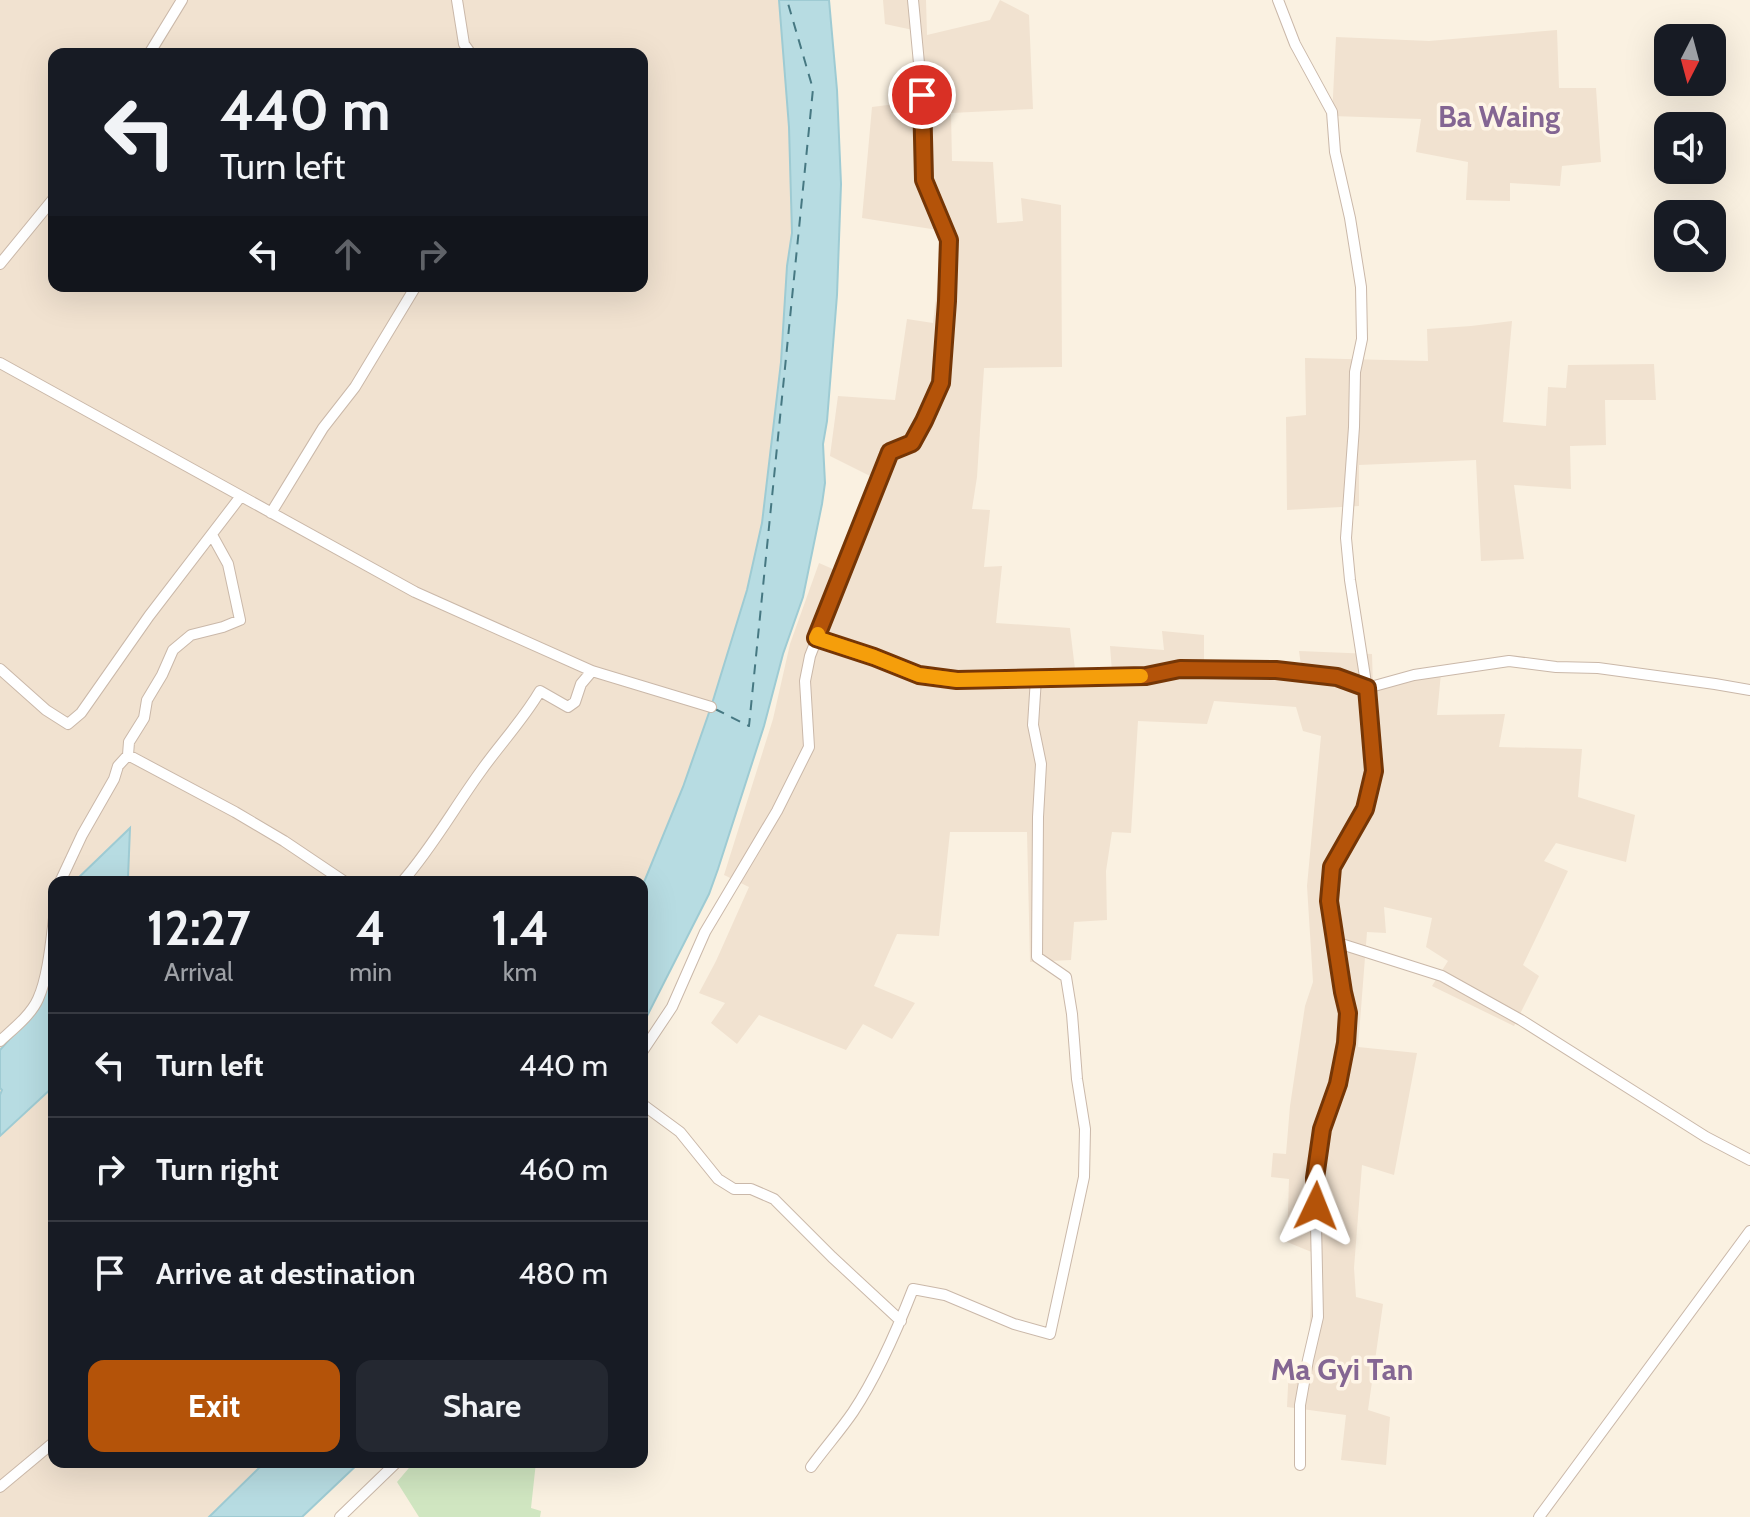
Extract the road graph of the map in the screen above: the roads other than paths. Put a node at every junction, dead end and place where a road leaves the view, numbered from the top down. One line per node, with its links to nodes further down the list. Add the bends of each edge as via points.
1 (182, 0): 5 (street)
2 (457, 0): 6 (street)
3 (913, 0): 14 (street, via 924,180 949,240 941,383 912,443 890,452)
4 (1278, 0): 18 (street, via 1332,112 1361,287 1362,339 1355,372 1346,538)
5 (153, 48)
6 (467, 48)
7 (48, 205): 8 (street)
8 (0, 264)
9 (412, 292): 12 (street)
10 (0, 363): 11 (street)
11 (241, 496): 12 (street); 13 (street)
12 (271, 513): 16 (street, via 415,592)
13 (212, 535): 15 (street, via 68,724); 21 (street, via 228,564 240,620 191,635 173,650 129,742)
14 (816, 638): 17 (street, via 919,675 957,680); 28 (street, via 805,681 809,747)
15 (0, 669)
16 (592, 671): 20 (street); 24 (street, via 568,707 540,691)
17 (1036, 678): 18 (street, via 1146,676 1180,669 1276,670 1337,677); 32 (street, via 1033,725 1041,764 1037,957 1066,977 1085,1129 1084,1177 1050,1334 945,1295 913,1289)
18 (1367, 688): 19 (street, via 1509,661); 25 (street, via 1374,771 1365,809 1332,867 1329,901)
19 (1750, 690)
20 (711, 707)
21 (128, 755): 22 (street); 23 (street, via 235,812)
22 (63, 876)
23 (336, 876)
24 (407, 876)
25 (1335, 942): 30 (street, via 1442,976); 34 (street, via 1348,1013 1346,1043 1322,1129 1315,1178 1318,1317 1300,1405)
26 (48, 955): 27 (street, via 38,1000)
27 (0, 1041)
28 (648, 1043)
29 (648, 1108): 32 (street, via 680,1132 718,1179 734,1189 751,1189 774,1199)
30 (1750, 1160)
31 (1750, 1231): 39 (street)
32 (901, 1321): 35 (street, via 852,1414)
33 (48, 1447): 37 (street)
34 (1300, 1465)
35 (811, 1467)
36 (391, 1468): 38 (street)
37 (0, 1487)
38 (340, 1517)
39 (1539, 1517)

